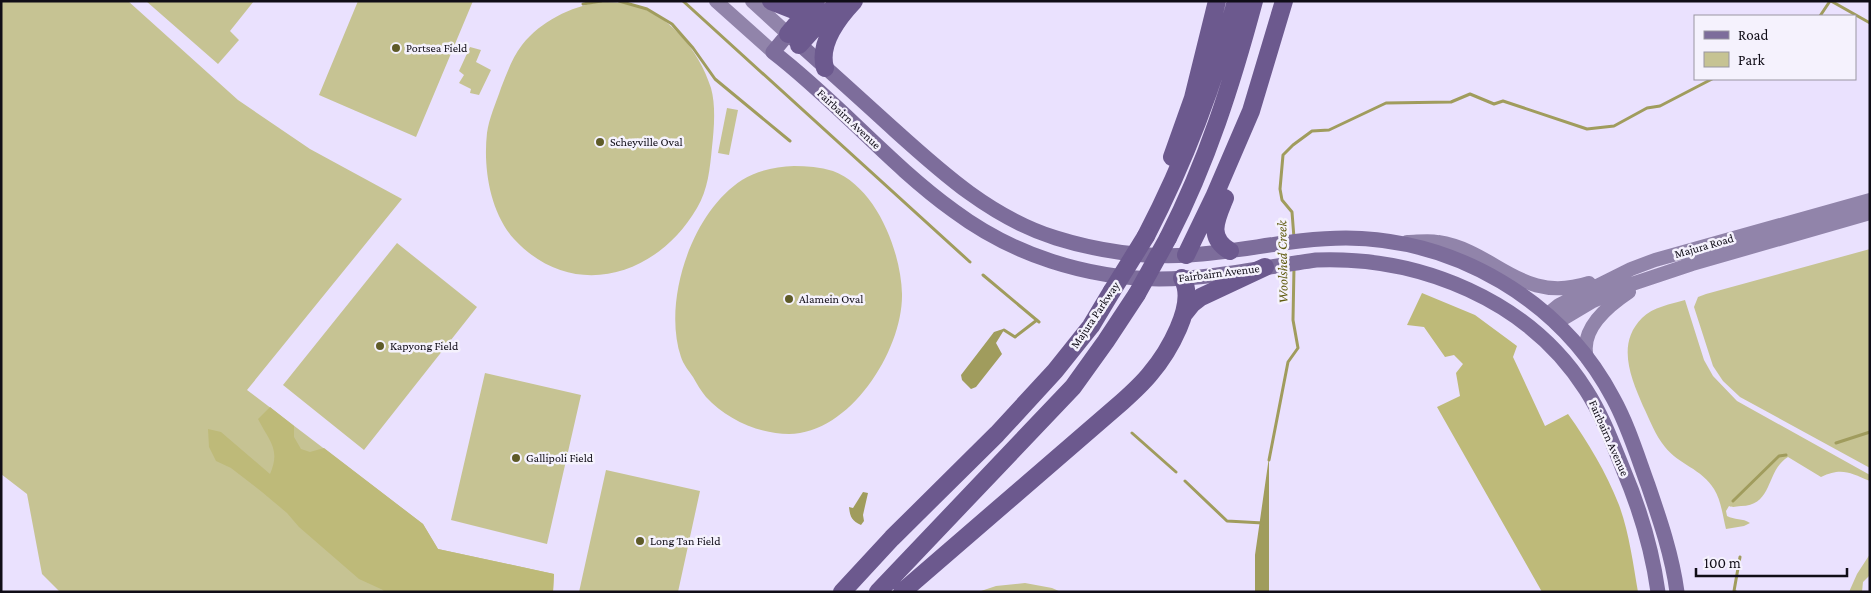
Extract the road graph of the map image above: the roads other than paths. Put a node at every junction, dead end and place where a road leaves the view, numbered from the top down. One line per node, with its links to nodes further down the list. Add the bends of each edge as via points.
1 (716, 1): 12 (main road, Fairbairn Avenue)
2 (752, 1): 11 (main road, Fairbairn Avenue)
3 (771, 1): 10 (highway, via 794,10)
4 (839, 1): 11 (highway)
5 (854, 1): 13 (highway, via 834,27 824,51)
6 (1216, 1): 17 (highway, via 1193,98 1156,195)
7 (1236, 1): 17 (highway, Majura Parkway, via 1198,124)
8 (1254, 1): 31 (highway, Majura Parkway, bridge, via 1227,98 1206,155 1182,210 1137,294 1073,387)
9 (1284, 1): 14 (highway)
10 (812, 5): 11 (highway)
11 (794, 39): 12 (main road); 13 (main road, Fairbairn Avenue)
12 (779, 56): 24 (main road, Fairbairn Avenue, via 921,184 982,230 1012,246 1058,263 1124,277 1158,279)
13 (825, 68): 20 (main road, Fairbairn Avenue, via 956,185 995,210 1025,227 1058,239)
14 (1251, 112): 19 (highway, via 1244,154 1215,225 1218,240); 21 (highway)
15 (1870, 200): 22 (main road, Majura Road)
16 (1870, 213): 25 (main road, Majura Road)
17 (1146, 236): 30 (highway, Majura Parkway, bridge, via 1090,326 1055,371)
18 (1394, 242): 19 (main road, Fairbairn Avenue, via 1345,238); 22 (main road, via 1445,243 1474,254 1522,281 1544,288 1586,284); 27 (main road, Fairbairn Avenue, via 1462,261 1497,278)
19 (1230, 250): 21 (main road, Fairbairn Avenue)
20 (1138, 254): 21 (main road, Fairbairn Avenue); 24 (main road, via 1167,266)
21 (1186, 255): 24 (main road)
22 (1641, 265): 27 (main road, Majura Road, via 1559,305)
23 (1267, 267): 24 (main road, Fairbairn Avenue); 26 (highway, via 1201,297); 28 (main road, Fairbairn Avenue, via 1316,260 1382,263 1436,276 1476,293)
24 (1179, 275): 26 (highway, via 1186,289)
25 (1646, 280): 27 (main road, Majura Road); 29 (main road, via 1601,314 1588,336)
26 (1184, 314): 32 (highway, via 1167,350 1144,381)
27 (1552, 318): 28 (main road); 29 (main road, Fairbairn Avenue)
28 (1535, 331): 33 (main road, Fairbairn Avenue, via 1568,365 1586,389 1603,421 1641,515)
29 (1587, 358): 34 (main road, Fairbairn Avenue, via 1614,399 1628,430 1669,549)
30 (842, 592)
31 (878, 592)
32 (902, 592)
33 (1658, 592)
34 (1677, 592)

